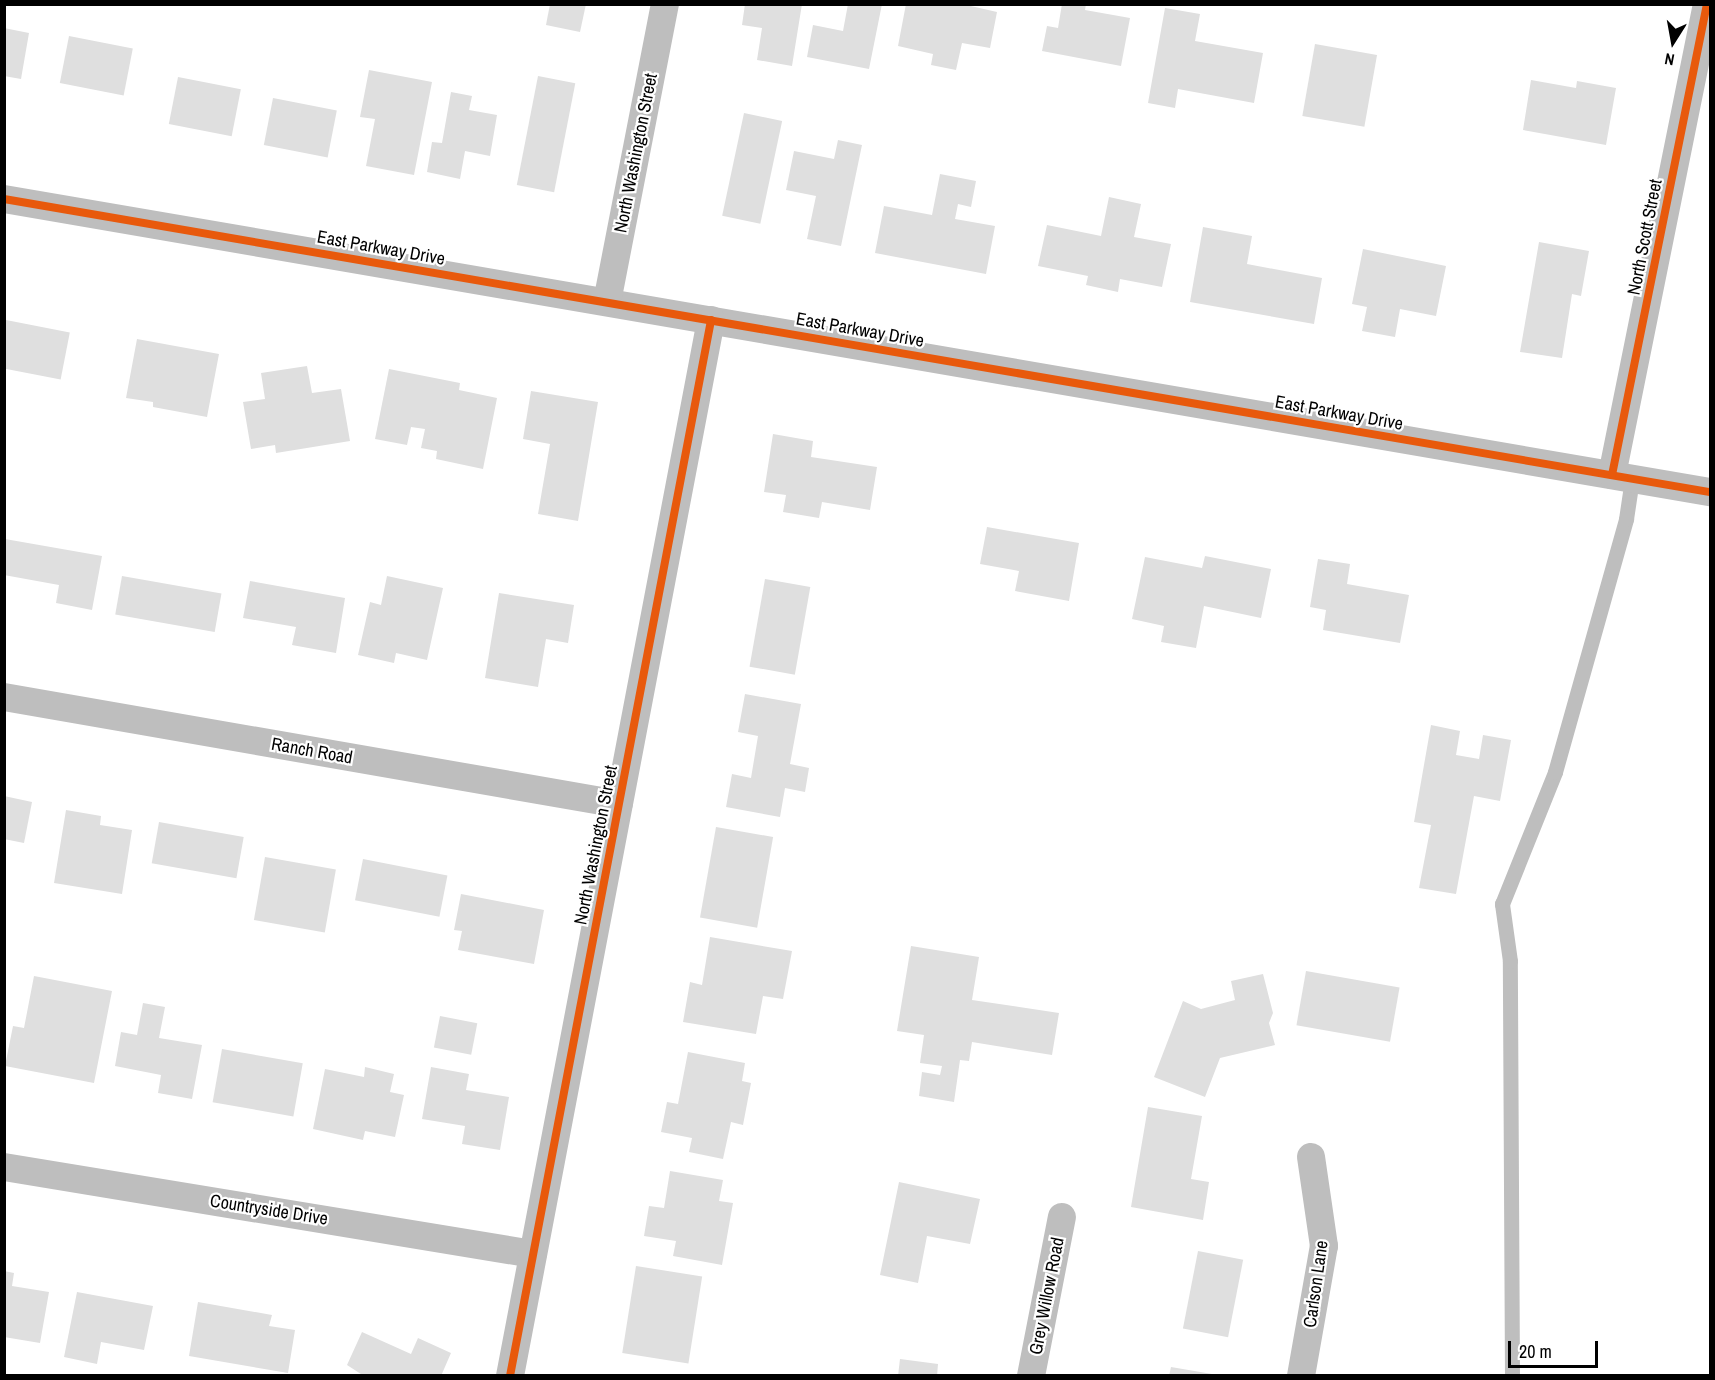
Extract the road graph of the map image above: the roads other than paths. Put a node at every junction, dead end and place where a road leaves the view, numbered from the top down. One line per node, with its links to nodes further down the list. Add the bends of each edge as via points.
1 (665, 4): 4 (street, North Washington Street)
2 (1707, 5): 6 (street, North Scott Street)
3 (4, 199): 4 (street, East Parkway Drive)
4 (608, 302): 5 (street, East Parkway Drive)
5 (711, 320): 6 (street, East Parkway Drive); 9 (street, North Washington Street)
6 (1622, 477): 7 (street, East Parkway Drive); 17 (lane, via 1626,519 1555,772 1502,904 1510,961)
7 (1710, 492)
8 (4, 697): 9 (street, Ranch Road)
9 (619, 804): 13 (street, North Washington Street)
10 (1311, 1157): 16 (street, Carlson Lane, via 1324,1246)
11 (4, 1167): 13 (street, Countryside Drive)
12 (1062, 1217): 15 (street, Grey Willow Road)
13 (533, 1254): 14 (street, North Washington Street)
14 (510, 1376)
15 (1031, 1376)
16 (1301, 1376)
17 (1512, 1376)

